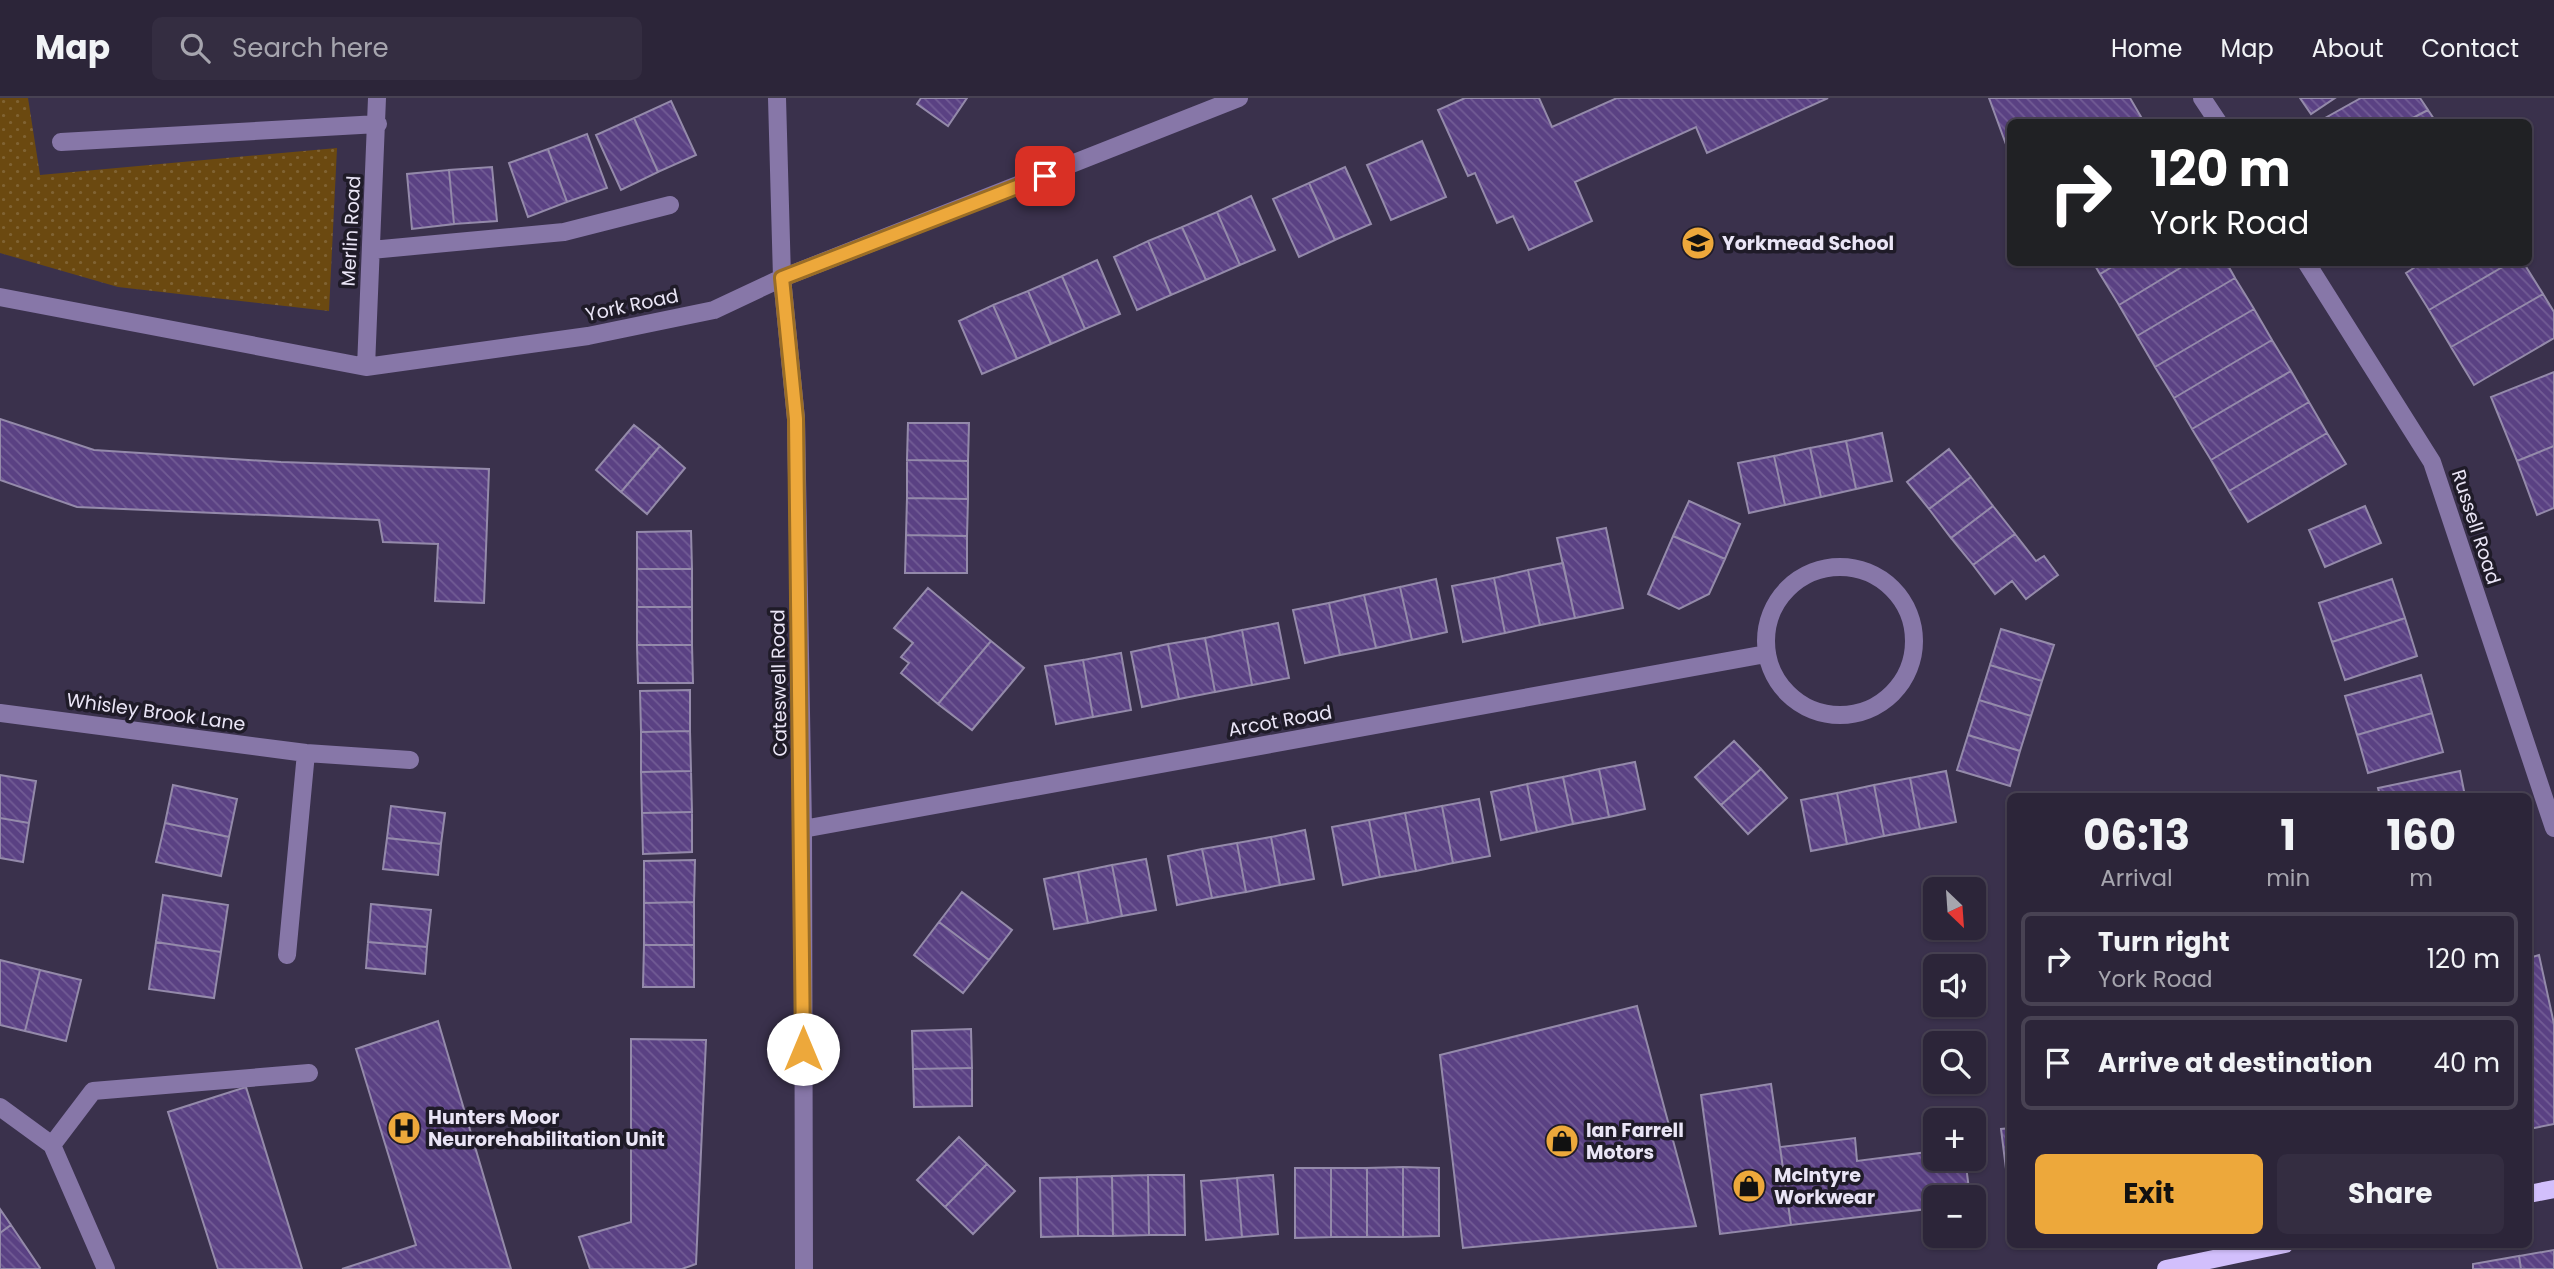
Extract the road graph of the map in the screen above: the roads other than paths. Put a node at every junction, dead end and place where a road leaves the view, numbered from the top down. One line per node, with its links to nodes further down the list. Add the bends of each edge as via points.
1 (377, 98): 6 (street, Merlin Road)
2 (776, 98): 11 (street, Cateswell Road)
3 (1239, 98): 11 (street, York Road)
4 (2202, 98): 5 (street)
5 (2216, 119)
6 (378, 124): 7 (street); 9 (street, Merlin Road)
7 (61, 142)
8 (670, 205): 9 (street, via 564,232)
9 (371, 250): 13 (street, Merlin Road)
10 (2309, 266): 18 (street, Russell Road, via 2432,463)
11 (782, 278): 13 (street, York Road, via 714,310 587,336); 19 (street, Cateswell Road, via 796,419)
12 (0, 297): 13 (street, York Road)
13 (366, 367)
14 (1766, 654): 14 (street, via 1766,628 1779,597 1798,579 1827,568 1853,568 1877,577 1897,593 1914,631 1913,656 1901,684 1882,703 1852,715 1826,715 1793,700 1776,680); 19 (street, Arcot Road)
15 (0, 713): 16 (street, Whisley Brook Lane)
16 (306, 753): 17 (street, Whisley Brook Lane); 20 (street)
17 (410, 760)
18 (2554, 828)
19 (803, 829): 28 (street, Cateswell Road)
20 (287, 955)
21 (309, 1073): 23 (street, via 93,1091)
22 (0, 1107): 23 (street)
23 (52, 1145): 27 (street)
24 (2554, 1189): 25 (main road)
25 (2532, 1193)
26 (2267, 1248): 29 (main road)
27 (106, 1269)
28 (804, 1269)
29 (2165, 1269)

